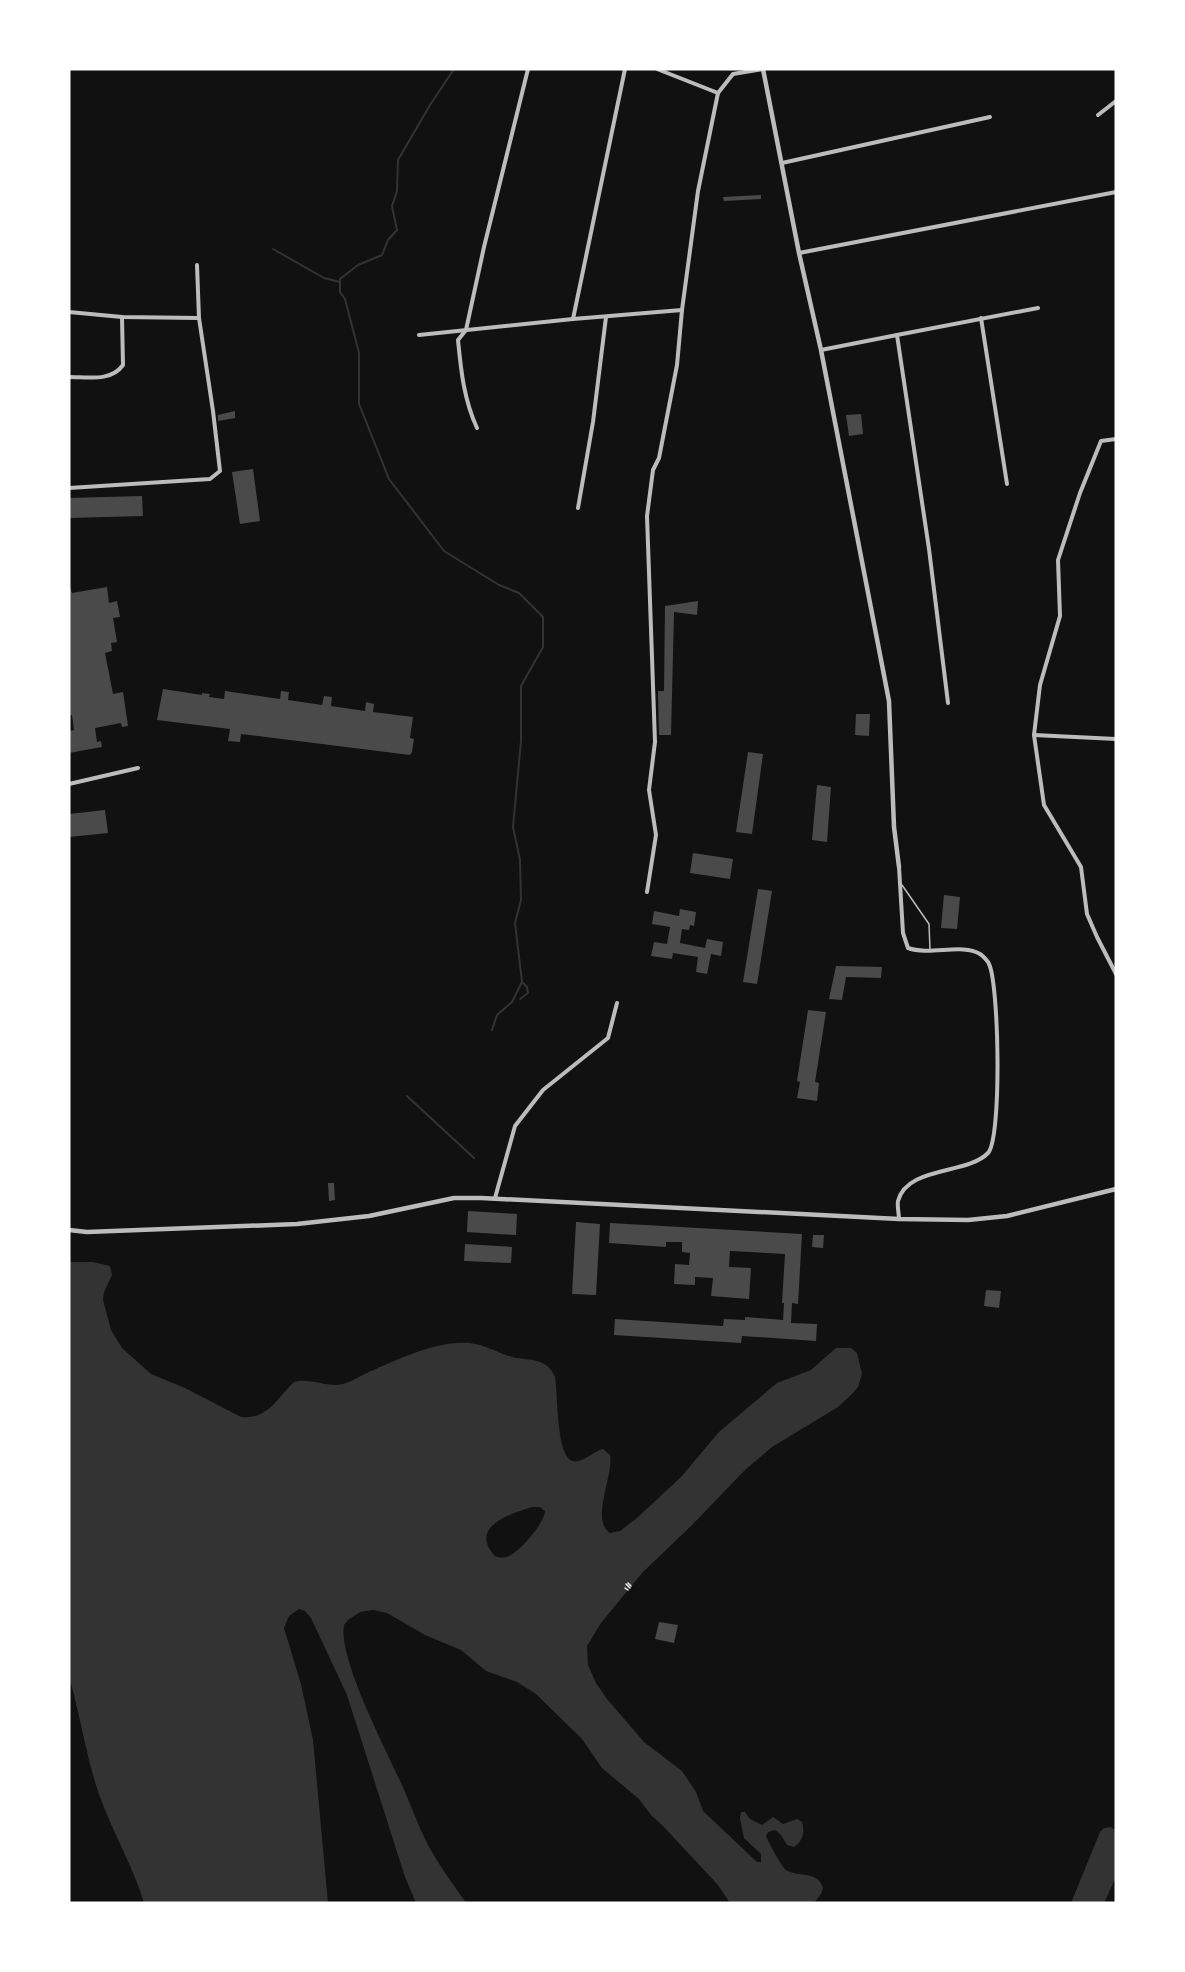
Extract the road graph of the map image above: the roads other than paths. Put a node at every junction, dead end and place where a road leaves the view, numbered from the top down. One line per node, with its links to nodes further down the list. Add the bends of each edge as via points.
1 (528, 69): 21 (street)
2 (625, 69): 20 (street)
3 (657, 69): 5 (street)
4 (763, 69): 5 (street, via 734,74); 9 (street)
5 (718, 93): 14 (street, via 698,191)
6 (1116, 101): 7 (street)
7 (1098, 115)
8 (990, 117): 9 (street)
9 (782, 164): 11 (street)
10 (1116, 192): 11 (street)
11 (799, 253): 24 (street)
12 (197, 265): 18 (street)
13 (1038, 308): 19 (street)
14 (682, 310): 17 (street); 38 (street, via 678,366 659,458 653,470 647,516 655,742 649,790 656,835)
15 (69, 312): 16 (street)
16 (122, 317): 18 (street); 25 (street, via 123,365 118,372 109,377)
17 (606, 317): 20 (street); 30 (street)
18 (199, 318): 29 (street, via 220,471 210,479)
19 (981, 318): 23 (street); 28 (street)
20 (573, 319): 21 (street)
21 (466, 330): 22 (street); 26 (street, via 458,340 469,412)
22 (419, 335)
23 (897, 335): 24 (street); 31 (street)
24 (821, 350): 36 (street, via 889,701)
25 (69, 377)
26 (477, 428)
27 (1116, 439): 32 (street, via 1101,441 1058,560 1059,616 1040,685)
28 (1007, 484)
29 (69, 488)
30 (578, 508)
31 (948, 703)
32 (1034, 735): 33 (street); 40 (street, via 1044,804 1081,867 1087,914)
33 (1116, 739)
34 (138, 768): 35 (street)
35 (69, 784)
36 (899, 867): 37 (street)
37 (900, 883): 39 (lane, via 929,924); 39 (street, via 903,933 908,948)
38 (646, 892)
39 (930, 951): 44 (street, via 970,950 989,963 995,1013 994,1139 989,1153 977,1161 918,1179 906,1188 898,1201)
40 (1116, 974)
41 (617, 1003): 43 (street, via 608,1038 543,1090 515,1126)
42 (1116, 1189): 44 (street, via 1002,1217)
43 (495, 1198): 44 (street); 45 (street, via 454,1198 369,1216 297,1224)
44 (899, 1219)
45 (69, 1230)

